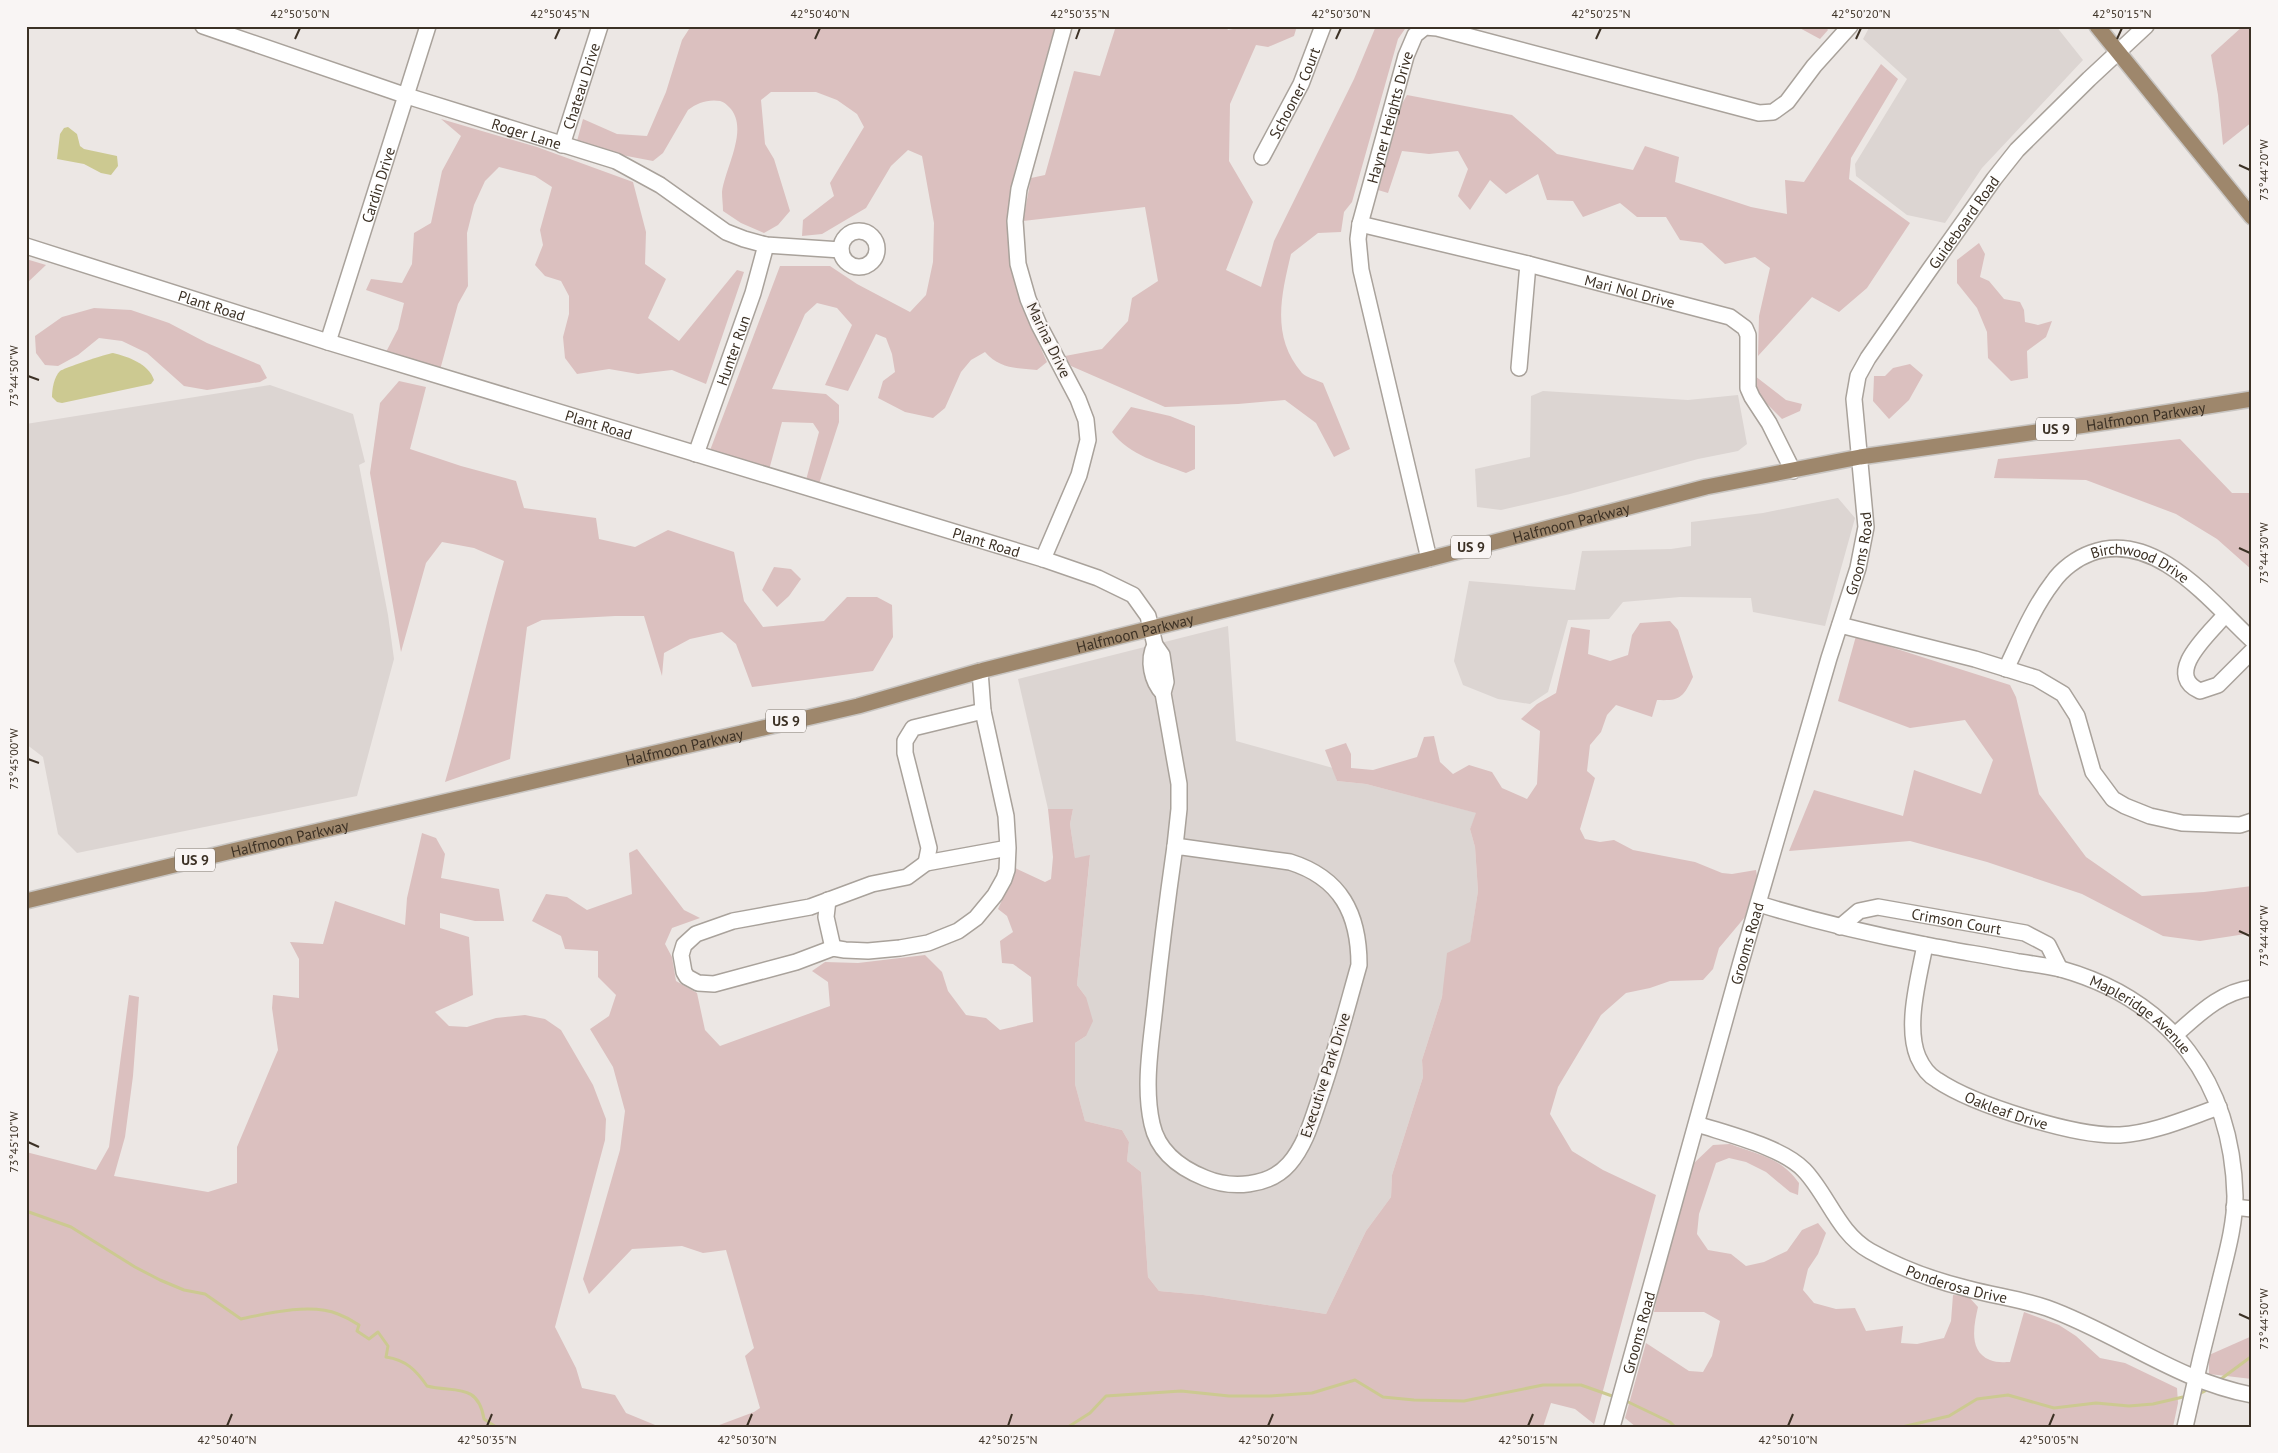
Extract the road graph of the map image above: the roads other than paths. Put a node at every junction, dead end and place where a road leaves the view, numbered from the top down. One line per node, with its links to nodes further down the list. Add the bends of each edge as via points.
1 (203, 26): 10 (street, Roger Lane)
2 (428, 26): 10 (street, Cardin Drive)
3 (600, 26): 11 (street, Chateau Drive)
4 (1064, 26): 25 (street, Marina Drive, via 1019,189 1015,221 1018,264 1028,299 1078,398 1086,420 1088,440 1079,475)
5 (1323, 26): 12 (street, Schooner Court, via 1300,84)
6 (1850, 26): 14 (street, Hayner Heights Drive, via 1787,102 1773,112 1759,113 1425,27 1415,35 1406,56)
7 (2097, 26): 9 (main road)
8 (2146, 26): 9 (street, Guideboard Road)
9 (2118, 53): 13 (main road); 23 (street, Guideboard Road, via 2017,150 1868,358 1858,376 1854,399)
10 (407, 96): 11 (street, Roger Lane); 19 (street, Cardin Drive)
11 (562, 145): 15 (street, Roger Lane, via 633,169 685,201 726,232)
12 (1262, 157)
13 (2252, 217)
14 (1360, 224): 18 (street, Mari Nol Drive); 26 (street, Hayner Heights Drive, via 1361,270)
15 (766, 245): 17 (street, Roger Lane); 22 (street, Hunter Run, via 753,293)
16 (26, 246): 19 (street, Plant Road)
17 (841, 250)
18 (1528, 264): 20 (street); 24 (street, Mari Nol Drive, via 1730,317 1740,324 1748,335 1748,388 1770,423)
19 (328, 342): 22 (street, Plant Road)
20 (1520, 368)
21 (2252, 399): 23 (main road, Halfmoon Parkway / US 9)
22 (696, 454): 25 (street, Plant Road)
23 (1860, 457): 24 (main road, Halfmoon Parkway / US 9); 28 (street, Grooms Road, via 1866,527 1858,568)
24 (1793, 471): 26 (main road, Halfmoon Parkway / US 9, via 1706,488)
25 (1043, 559): 29 (street, Plant Road, via 1124,589 1140,602)
26 (1429, 559): 29 (main road, Halfmoon Parkway / US 9)
27 (2225, 615): 30 (street, Birchwood Drive); 31 (street, via 2192,652 2185,674 2192,687 2200,691 2218,685); 32 (street, Birchwood Drive, via 2208,597 2160,561 2127,548 2101,549 2080,557 2053,581)
28 (1840, 625): 32 (street); 41 (street, Grooms Road)
29 (1152, 628): 33 (main road, Halfmoon Parkway / US 9); 36 (street, Executive Park Drive, via 1155,646 1162,655 1166,682 1163,693 1179,784)
30 (2252, 640)
31 (2252, 651)
32 (2006, 669): 35 (street, via 2036,678 2063,694 2077,716 2093,772 2113,799 2150,816 2182,823 2240,825)
33 (980, 671): 34 (street); 40 (main road, Halfmoon Parkway / US 9, via 858,706)
34 (983, 711): 37 (street, via 1006,816); 38 (street, via 913,728 905,741 905,753 929,848)
35 (2252, 821)
36 (1175, 846): 36 (street, Executive Park Drive, via 1149,1060 1152,1125 1166,1153 1186,1171 1225,1185 1254,1183 1276,1174 1289,1164 1309,1131 1359,965 1354,921 1348,905 1329,881 1305,867 1290,862)
37 (1008, 848): 38 (street); 44 (street, via 1007,870 995,895 976,918 958,931 928,943 900,948 868,951)
38 (926, 863): 39 (street, via 907,876 872,884)
39 (828, 900): 44 (street, via 826,917); 44 (street, via 733,921 696,934 684,945 681,955 687,978 714,984 796,962)
40 (26, 901)
41 (1759, 904): 42 (street, Mapleridge Avenue); 49 (street, Grooms Road)
42 (1840, 926): 43 (street, Mapleridge Avenue); 45 (street, Crimson Court, via 1859,911 1878,907 2025,933 2048,945)
43 (1924, 945): 45 (street, Mapleridge Avenue); 48 (street, Oakleaf Drive, via 1914,1009 1914,1041 1926,1071 1960,1094 2042,1122 2097,1134 2120,1135 2161,1127)
44 (833, 948)
45 (2060, 969): 47 (street, Mapleridge Avenue, via 2124,994 2154,1014)
46 (2252, 988): 47 (street, via 2240,989 2211,1004)
47 (2175, 1035): 48 (street, Mapleridge Avenue, via 2204,1077)
48 (2218, 1107): 50 (street, Mapleridge Avenue, via 2228,1138)
49 (1697, 1124): 52 (street, Ponderosa Drive, via 1770,1149 1793,1161 1804,1170 1848,1233 1869,1251 1915,1272 2047,1308); 54 (street, Grooms Road)
50 (2234, 1207): 51 (street); 52 (street, Mapleridge Avenue, via 2230,1238)
51 (2252, 1209)
52 (2196, 1380): 53 (street, Ponderosa Drive); 55 (street, Mapleridge Avenue)
53 (2252, 1395)
54 (1612, 1427)
55 (2185, 1427)

